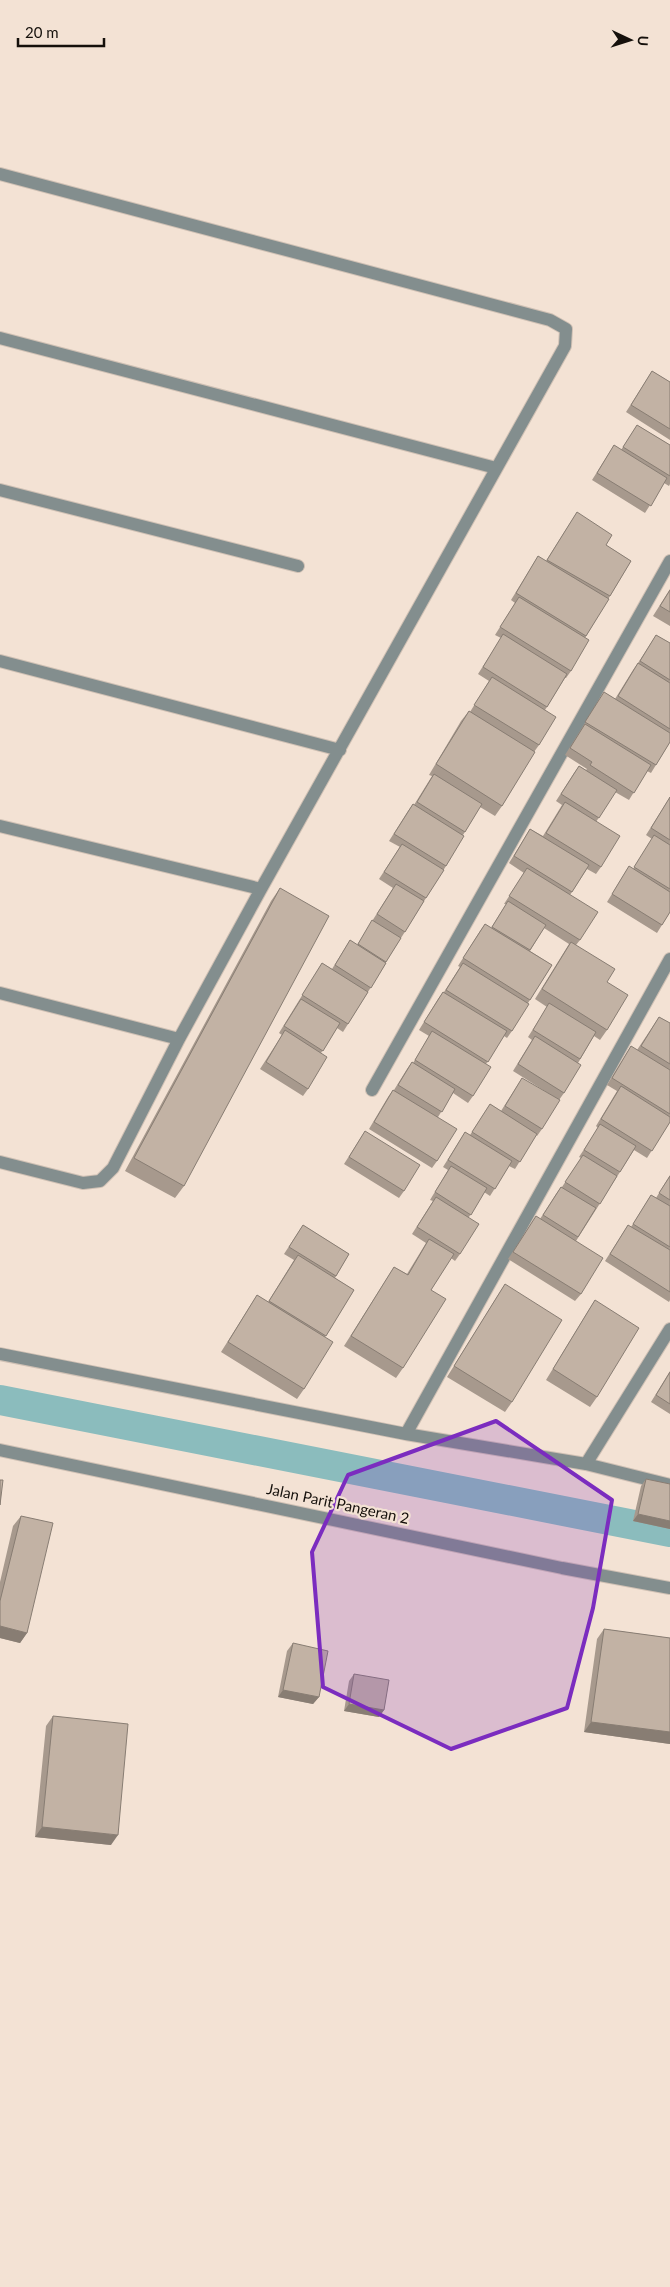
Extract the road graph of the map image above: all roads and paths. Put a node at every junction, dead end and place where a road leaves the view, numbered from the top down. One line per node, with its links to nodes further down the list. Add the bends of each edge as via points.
1 (0, 174): 3 (street, via 540,317 566,329 564,346)
2 (0, 338): 3 (street)
3 (496, 468): 8 (street)
4 (0, 490): 6 (street)
5 (670, 561): 14 (street)
6 (298, 566)
7 (0, 661): 8 (street)
8 (340, 750): 10 (street)
9 (0, 826): 10 (street)
10 (261, 889): 13 (street)
11 (670, 959): 18 (street)
12 (0, 993): 13 (street)
13 (179, 1039): 15 (street, via 113,1168 100,1181 84,1183)
14 (372, 1090)
15 (0, 1162)
16 (670, 1329): 20 (street)
17 (0, 1354): 18 (street)
18 (406, 1434): 20 (street)
19 (0, 1450): 22 (street, Jalan Parit Pangeran 2)
20 (586, 1464): 21 (street)
21 (670, 1485)
22 (670, 1588)

